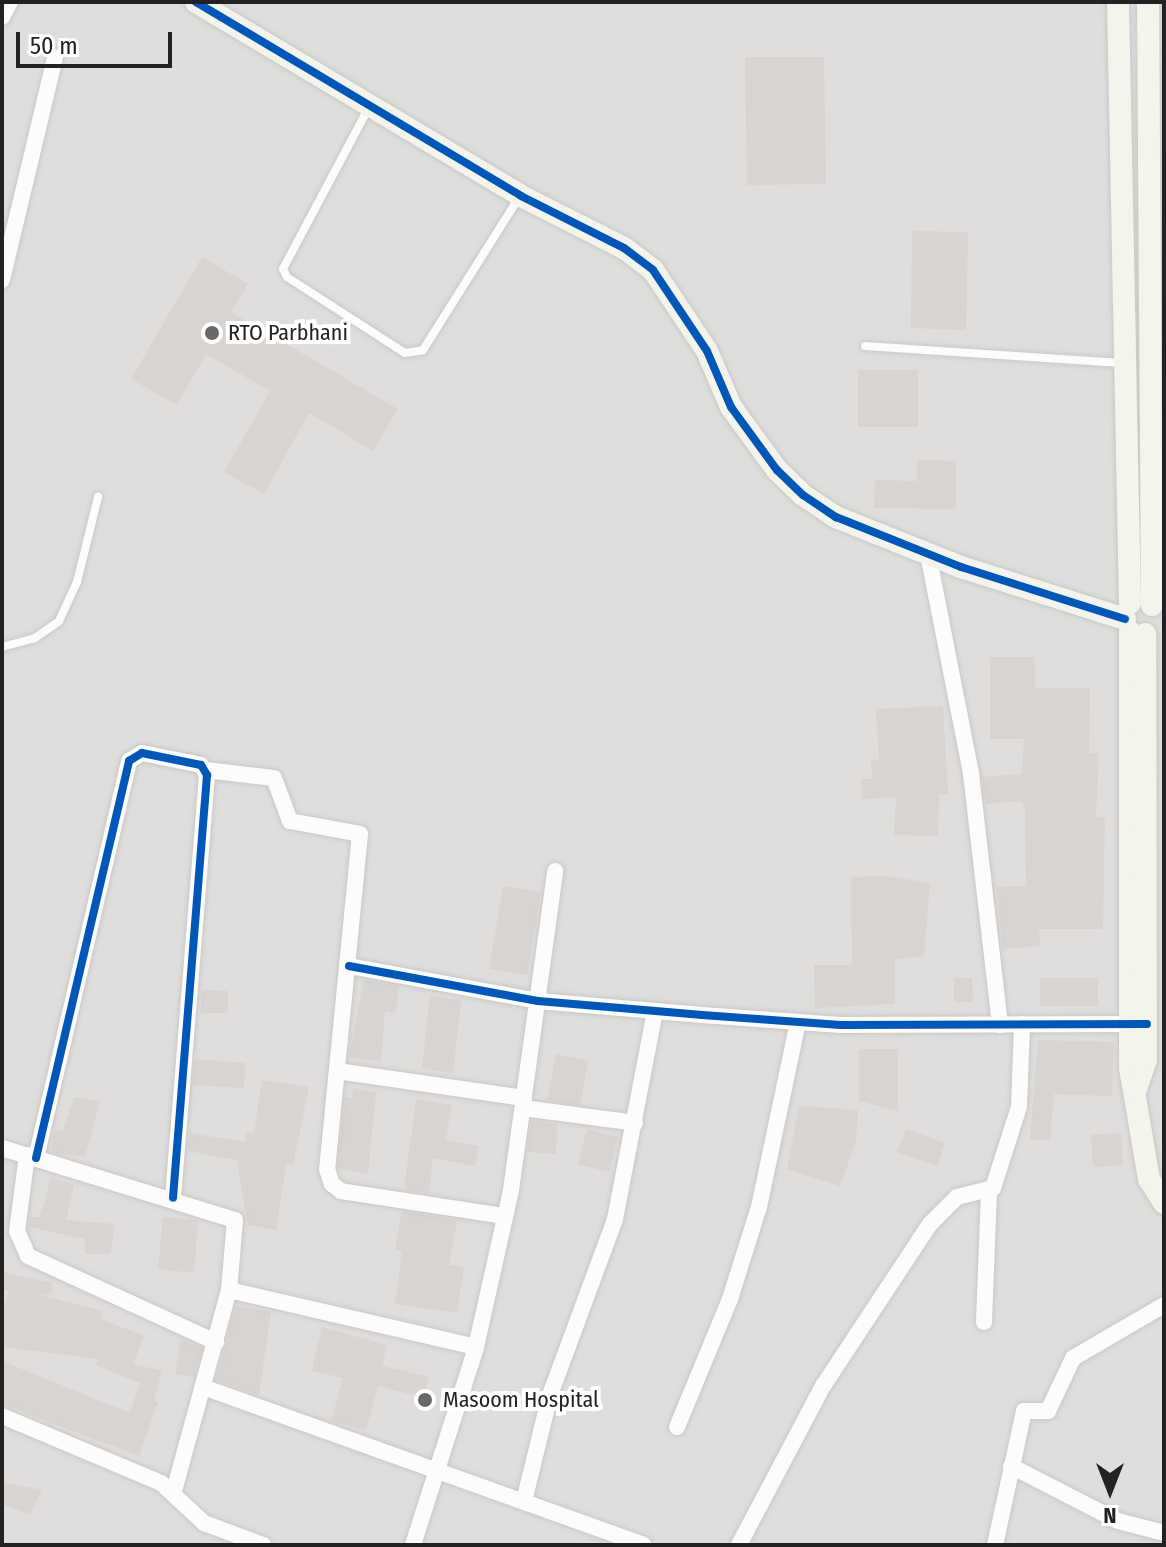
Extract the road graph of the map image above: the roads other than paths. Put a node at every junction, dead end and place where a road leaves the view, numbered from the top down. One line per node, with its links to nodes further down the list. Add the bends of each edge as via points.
1 (10, 2): 5 (street)
2 (196, 2): 7 (street)
3 (1118, 2): 11 (street)
4 (1148, 2): 14 (street)
5 (2, 17)
6 (55, 57): 9 (street)
7 (370, 106): 8 (street); 8 (lane, via 283,269 287,277 405,353 423,350)
8 (521, 196): 13 (street, via 624,248 653,270 707,351 731,407 777,470 803,495 836,517)
9 (3, 269)
10 (865, 346): 11 (lane)
11 (1126, 363): 14 (street)
12 (98, 497): 15 (lane, via 77,582 59,621 35,638)
13 (928, 554): 14 (street); 24 (street, via 971,774)
14 (1143, 619): 23 (street)
15 (2, 647)
16 (206, 770): 18 (street, via 274,778 290,821 360,834); 29 (street, via 142,753 129,761); 31 (street)
17 (555, 871): 19 (street)
18 (349, 966): 19 (street); 25 (street)
19 (538, 1001): 20 (street); 26 (street)
20 (655, 1011): 21 (street); 27 (street)
21 (798, 1022): 24 (street); 41 (street, via 759,1207 730,1299)
22 (1022, 1024): 23 (street); 24 (street); 30 (street, via 1019,1107)
23 (1138, 1024): 32 (street, via 1146,1060 1136,1089 1149,1179)
24 (1000, 1025)
25 (337, 1071): 26 (street); 33 (street, via 327,1169 332,1184 341,1191)
26 (523, 1103): 27 (street); 33 (street)
27 (635, 1123): 45 (street, via 615,1219 550,1395)
28 (2, 1148): 29 (street)
29 (31, 1156): 31 (street); 37 (street, via 17,1231 28,1256)
30 (989, 1193): 36 (street); 50 (street, via 957,1197 921,1236 823,1386)
31 (173, 1198): 34 (street, via 235,1220)
32 (1164, 1203)
33 (505, 1216): 38 (street)
34 (229, 1290): 37 (street); 38 (street)
35 (1164, 1305): 42 (street, via 1073,1358 1048,1411 1029,1409 1021,1415)
36 (984, 1322)
37 (216, 1342): 39 (street)
38 (476, 1347): 43 (street)
39 (203, 1387): 43 (street); 44 (street)
40 (2, 1416): 44 (street)
41 (677, 1427)
42 (1011, 1466): 46 (street, via 1118,1521); 51 (street)
43 (436, 1468): 45 (street); 48 (street)
44 (174, 1491): 47 (street, via 204,1523)
45 (524, 1501): 49 (street)
46 (1164, 1533)
47 (263, 1545)
48 (413, 1545)
49 (644, 1545)
50 (739, 1545)
51 (995, 1545)

